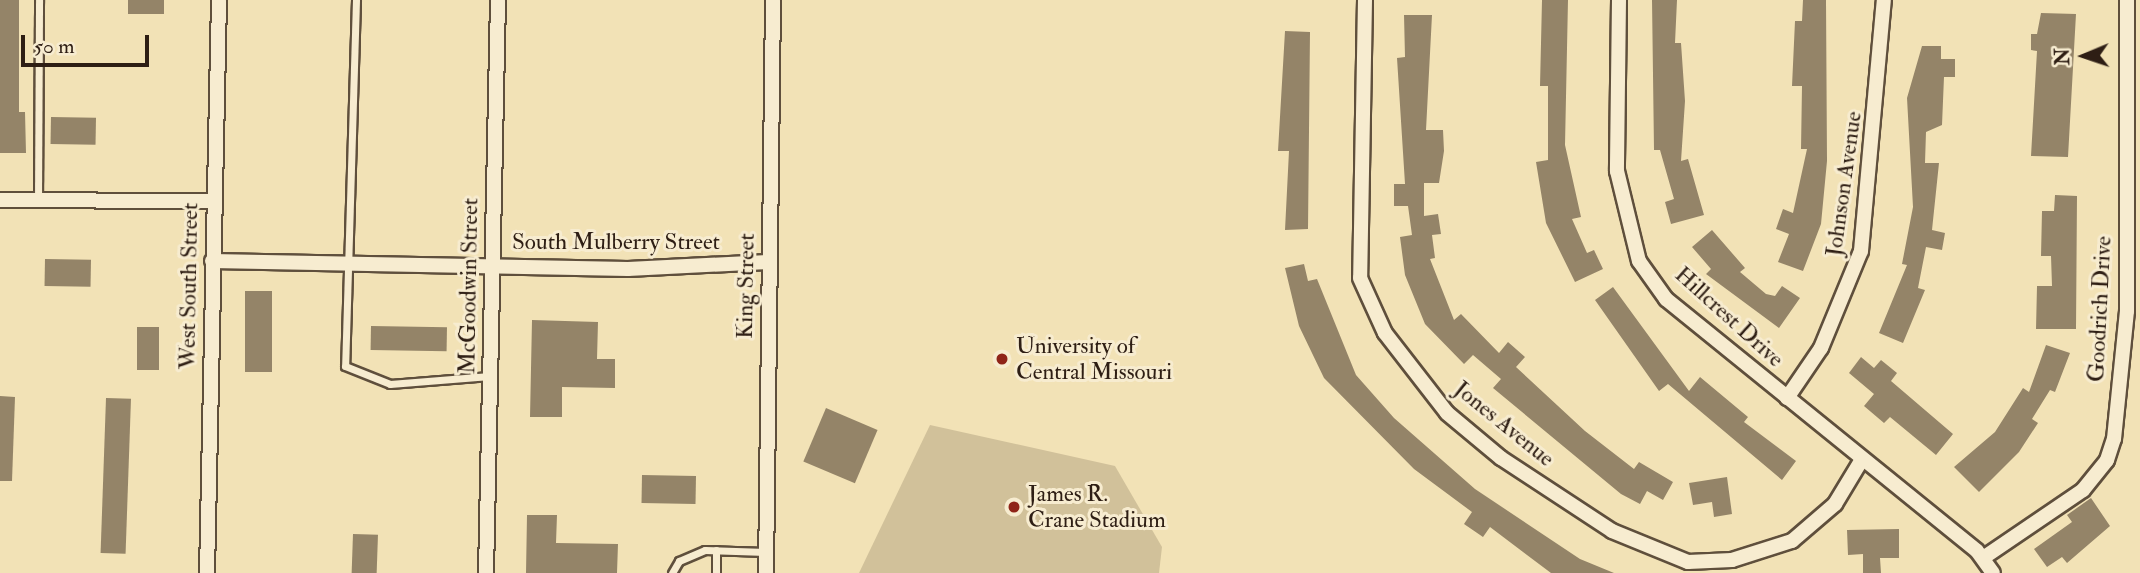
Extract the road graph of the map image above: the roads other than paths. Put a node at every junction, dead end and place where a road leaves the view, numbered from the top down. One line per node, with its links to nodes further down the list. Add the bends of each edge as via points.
1 (39, 0): 11 (lane)
2 (219, 0): 12 (street, West South Street)
3 (356, 0): 15 (lane)
4 (498, 0): 16 (street, McGoodwin Street)
5 (773, 0): 14 (street, King Street)
6 (1365, 0): 23 (street, Jones Avenue, via 1360,278 1384,333 1447,413 1501,457 1612,531)
7 (1619, 0): 18 (street, Hillcrest Drive, via 1617,171 1639,261 1666,299)
8 (1884, 0): 18 (street, Johnson Avenue, via 1861,251 1821,348)
9 (2127, 0): 22 (street, Goodrich Drive, via 2127,311 2114,439 2083,490)
10 (0, 200): 11 (street)
11 (38, 200): 12 (street)
12 (214, 201): 13 (street, West South Street)
13 (212, 261): 15 (street, South Mulberry Street); 24 (street, West South Street)
14 (768, 262): 16 (street, South Mulberry Street, via 687,268); 21 (street, King Street)
15 (352, 265): 16 (street, South Mulberry Street); 17 (lane, via 345,304 349,370 404,385)
16 (493, 265): 17 (street, McGoodwin Street)
17 (490, 376): 25 (street, McGoodwin Street)
18 (1787, 398): 19 (street, Hillcrest Drive)
19 (1861, 461): 22 (street, Hillcrest Drive); 23 (street, Jones Avenue, via 1835,504 1792,541)
20 (716, 550): 21 (lane); 26 (lane, via 686,556); 27 (lane)
21 (766, 552): 28 (street, King Street)
22 (1983, 558): 29 (street, Hillcrest Drive)
23 (1688, 568)
24 (207, 573)
25 (486, 573)
26 (673, 573)
27 (716, 573)
28 (766, 573)
29 (1993, 573)

